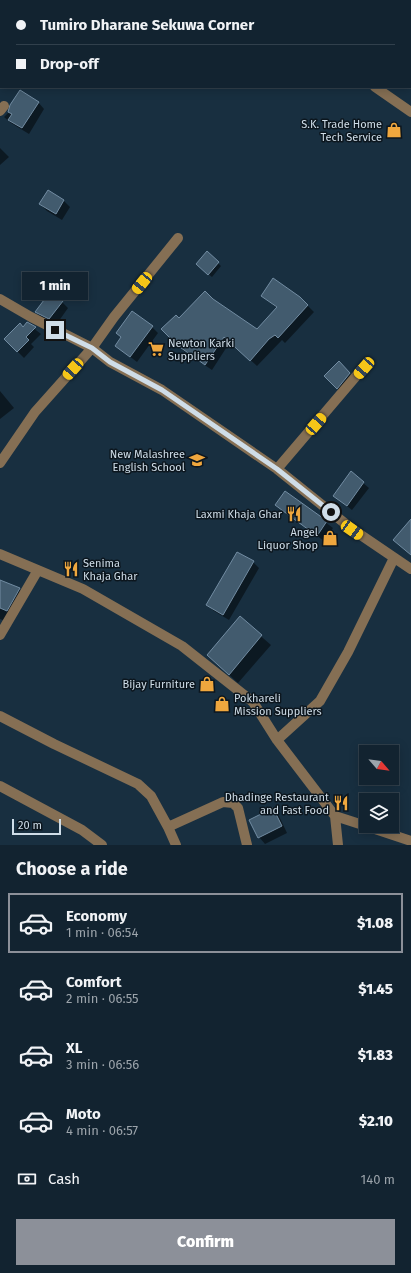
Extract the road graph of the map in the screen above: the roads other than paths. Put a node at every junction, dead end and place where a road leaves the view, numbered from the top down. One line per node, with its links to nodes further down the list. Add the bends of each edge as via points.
1 (376, 88): 2 (street)
2 (411, 112)
3 (178, 238): 5 (street)
4 (0, 299): 5 (street)
5 (92, 348): 7 (street, via 35,412); 8 (street, via 110,362 162,390)
6 (364, 368): 8 (street)
7 (0, 463)
8 (277, 469): 10 (street, via 352,530)
9 (0, 554): 12 (street)
10 (394, 558): 11 (street); 15 (street, via 348,652 320,701)
11 (411, 569)
12 (38, 570): 13 (street); 15 (street, via 83,589 182,646 253,702)
13 (0, 635)
14 (0, 716): 19 (street, via 138,784 151,796)
15 (277, 740): 17 (street)
16 (0, 786): 22 (street, via 82,830)
17 (335, 816): 18 (street); 25 (street)
18 (359, 824)
19 (168, 827): 23 (street); 24 (street, via 223,802 233,803 238,808)
20 (387, 833): 21 (street)
21 (411, 841)
22 (102, 845)
23 (176, 845)
24 (247, 845)
25 (338, 845)

